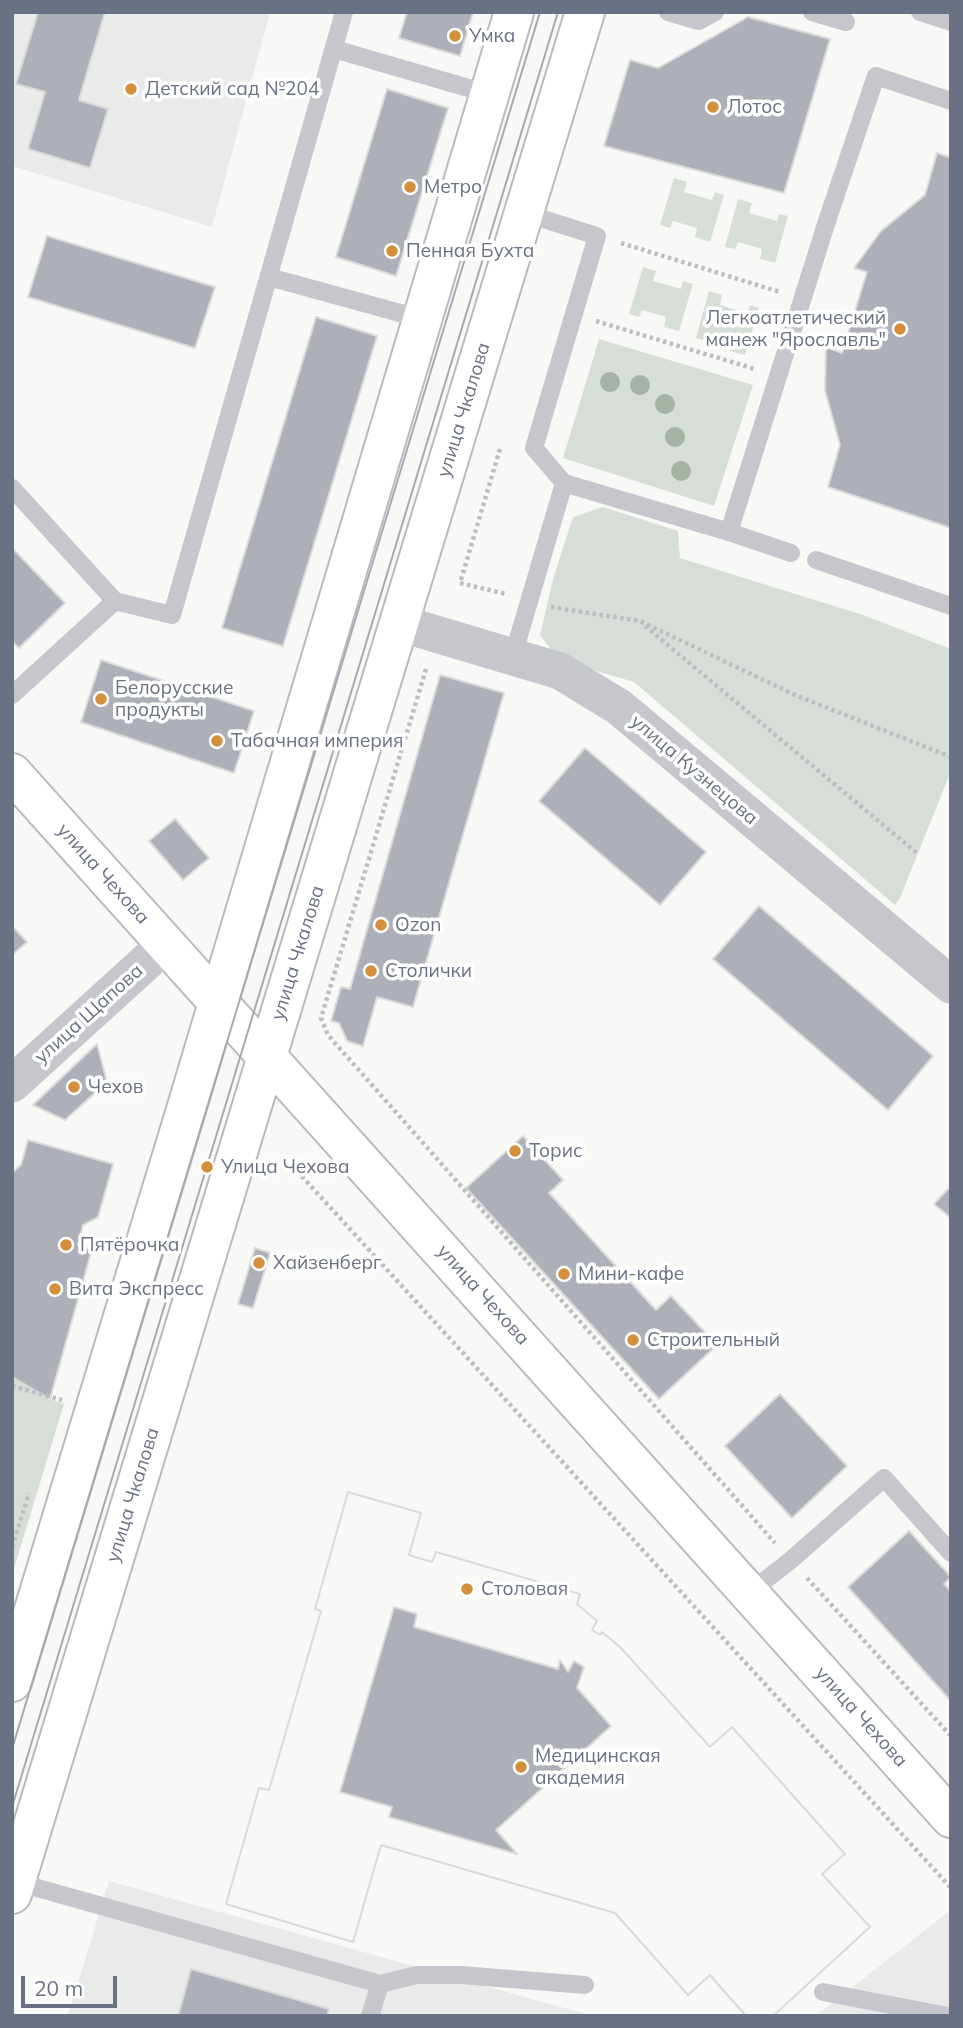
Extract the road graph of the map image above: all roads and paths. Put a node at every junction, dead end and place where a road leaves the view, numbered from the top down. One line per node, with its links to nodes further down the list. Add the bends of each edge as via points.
1 (344, 12): 10 (lane)
2 (514, 12): 11 (main road)
3 (585, 12): 13 (main road, улица Чкалова)
4 (668, 12): 5 (lane, via 699,21)
5 (715, 12)
6 (813, 12): 8 (lane)
7 (920, 12): 9 (lane)
8 (846, 22)
9 (951, 22)
10 (334, 49): 11 (lane); 15 (lane)
11 (489, 94): 18 (main road)
12 (951, 101): 16 (lane, via 876,76)
13 (524, 213): 14 (lane); 31 (main road, улица Чкалова)
14 (597, 236): 16 (path); 17 (lane)
15 (269, 277): 18 (lane); 27 (lane, via 172,615)
16 (804, 300): 19 (lane)
17 (572, 314): 19 (path); 21 (lane, via 534,448)
18 (422, 319): 40 (main road)
19 (779, 377): 23 (lane)
20 (500, 449): 26 (path, via 460,583)
21 (564, 483): 23 (lane); 32 (lane)
22 (12, 488): 27 (lane)
23 (729, 532): 24 (lane)
24 (791, 553)
25 (816, 560): 28 (lane)
26 (510, 596)
27 (115, 601): 34 (lane)
28 (951, 606)
29 (547, 607): 30 (path)
30 (640, 621): 35 (path, via 795,695); 37 (path)
31 (399, 623): 32 (street, улица Кузнецова); 41 (main road, улица Чкалова)
32 (513, 656): 39 (street, улица Кузнецова, via 560,671 619,707)
33 (425, 669): 47 (path, via 321,1018 328,1035)
34 (12, 695)
35 (951, 757)
36 (12, 773): 38 (main road, улица Чехова)
37 (918, 854)
38 (166, 944): 40 (main road, улица Чехова); 42 (street, улица Щапова)
39 (949, 978)
40 (218, 1002): 41 (main road, улица Чехова); 49 (main road)
41 (267, 1056): 48 (main road, улица Чехова); 52 (main road, улица Чкалова)
42 (12, 1084)
43 (298, 1171): 53 (path)
44 (12, 1385): 45 (path)
45 (71, 1402)
46 (951, 1553): 47 (lane, via 884,1478)
47 (791, 1560): 48 (lane); 50 (path)
48 (750, 1592): 51 (main road, улица Чехова)
49 (12, 1682)
50 (951, 1736)
51 (948, 1810)
52 (14, 1888): 54 (lane)
53 (951, 1888)
54 (380, 1984): 55 (lane, via 417,1975 461,1975); 57 (lane)
55 (585, 1985)
56 (823, 1992): 58 (lane)
57 (370, 2016)
58 (948, 2016)

